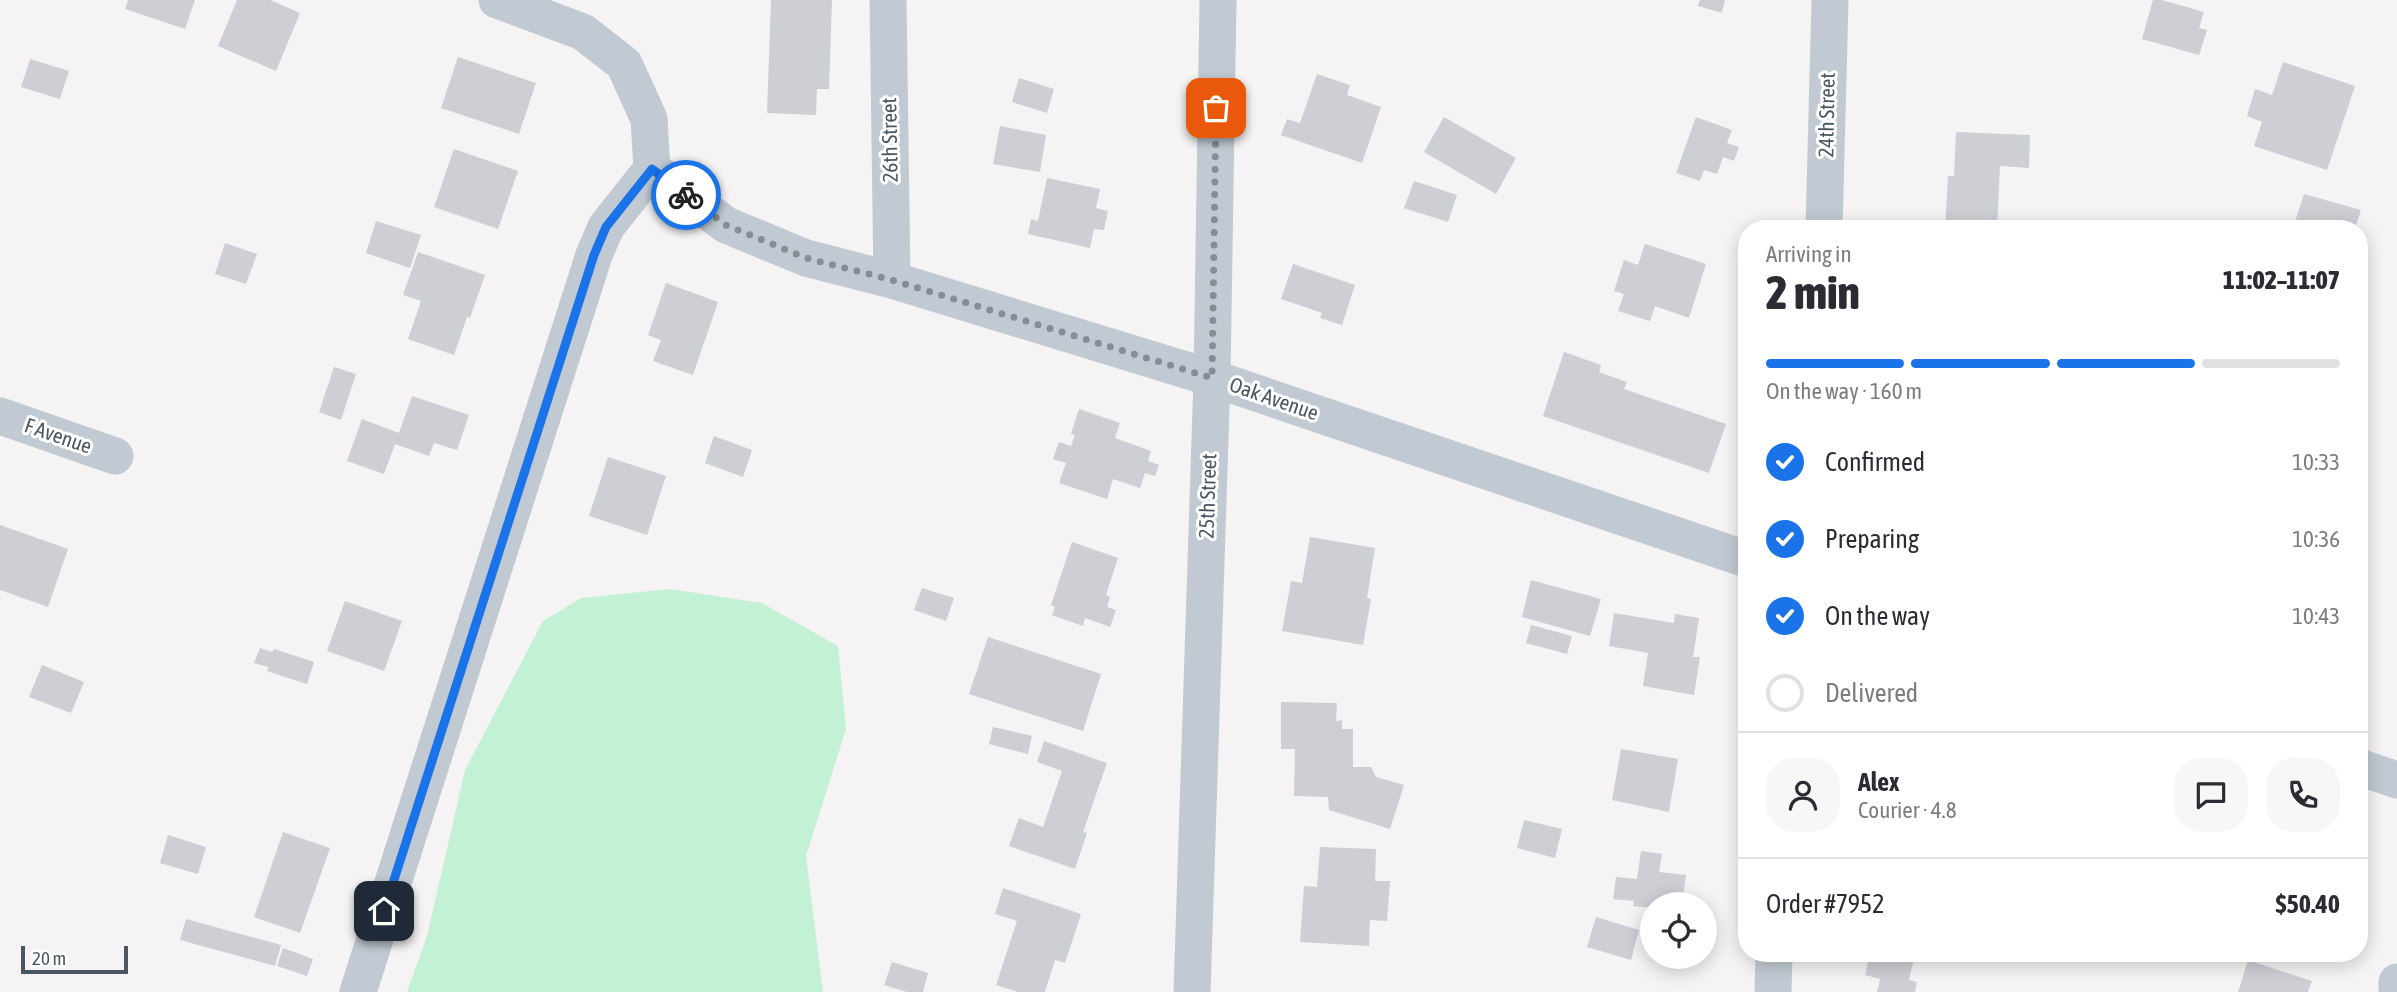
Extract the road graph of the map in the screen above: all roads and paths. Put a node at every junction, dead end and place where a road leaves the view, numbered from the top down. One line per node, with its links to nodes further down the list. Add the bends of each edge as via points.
1 (497, 0): 5 (street, via 583,32 624,64 649,119)
2 (888, 0): 7 (street, 26th Street)
3 (1218, 0): 8 (street, 25th Street)
4 (1830, 0): 6 (street, 24th Street)
5 (652, 169): 7 (street, Oak Avenue, via 726,225 806,258); 16 (street, via 606,227 594,255)
6 (1824, 220)
7 (892, 280): 8 (street, Oak Avenue)
8 (1212, 378): 11 (street, Oak Avenue); 17 (street, 25th Street)
9 (0, 416): 10 (street, F Avenue)
10 (115, 456)
11 (1738, 556)
12 (2368, 770): 13 (street)
13 (2397, 779)
14 (1774, 962): 18 (street)
15 (2397, 982): 19 (street)
16 (358, 992)
17 (1192, 992)
18 (1773, 992)
19 (2396, 992)

